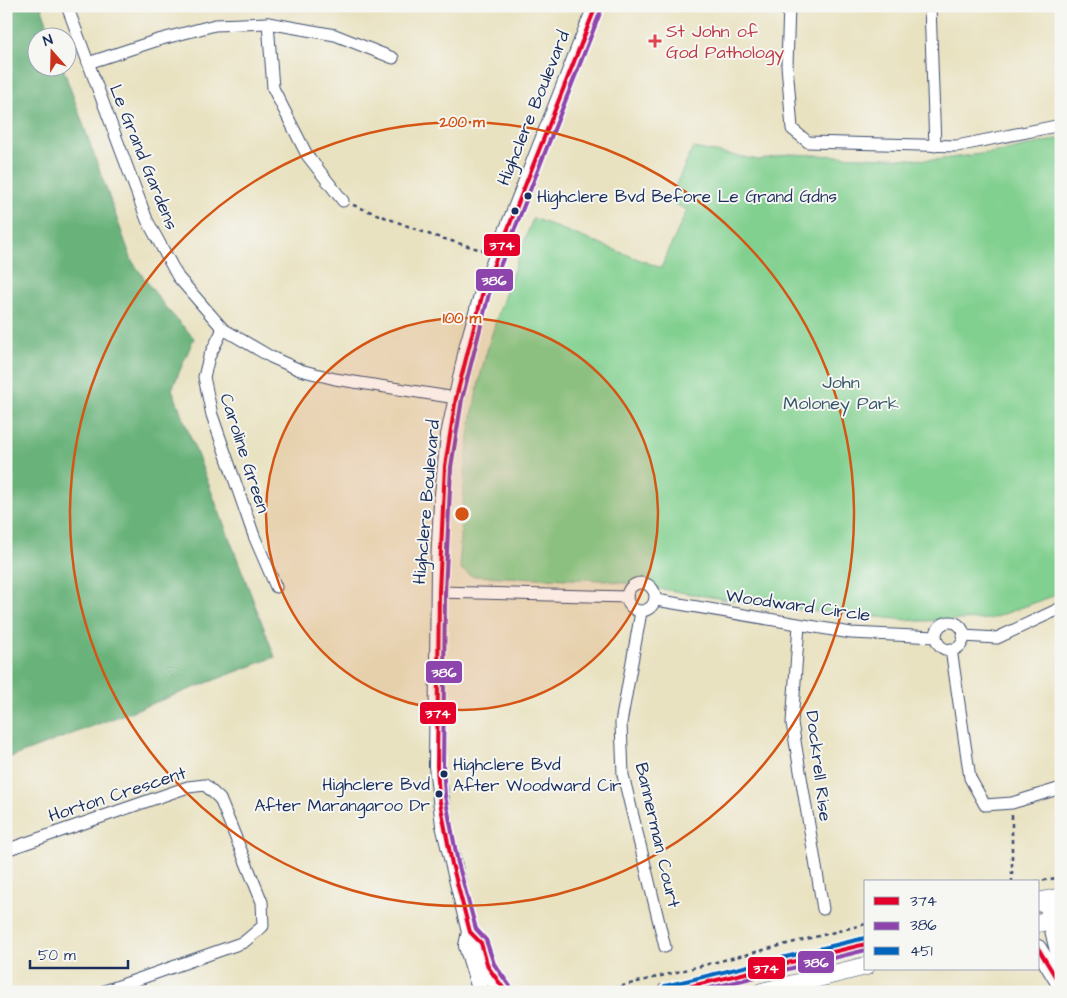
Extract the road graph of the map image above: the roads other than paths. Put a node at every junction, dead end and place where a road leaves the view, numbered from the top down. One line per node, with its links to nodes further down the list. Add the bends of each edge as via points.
1 (67, 6): 7 (street, Le Grand Gardens)
2 (596, 6): 12 (street, Highclere Boulevard, via 496,254 475,317)
3 (789, 6): 9 (street, via 787,65 792,129 808,142)
4 (930, 6): 9 (street)
5 (268, 23): 6 (street, via 335,35); 7 (street, via 215,25); 10 (street, via 273,88 307,155)
6 (393, 58)
7 (88, 63): 11 (street, Le Grand Gardens, via 147,220 178,277)
8 (1061, 125): 9 (street, via 958,146)
9 (935, 146)
10 (343, 201)
11 (223, 329): 12 (street, Le Grand Gardens, via 300,370 335,379); 13 (street, Caroline Green, via 209,357 204,377 212,415 254,536)
12 (456, 398): 14 (street, Highclere Boulevard, via 445,466)
13 (276, 588)
14 (439, 592): 15 (street); 28 (street, Highclere Boulevard, via 437,766 452,864)
15 (627, 597): 16 (street, via 633,586 644,583 654,590); 18 (street, via 631,607)
16 (656, 600): 18 (street, via 650,609); 19 (street, Woodward Circle)
17 (1061, 608): 20 (street, via 997,638)
18 (640, 612): 30 (street, Bannerman Court, via 621,723 623,775)
19 (799, 625): 21 (street, Woodward Circle); 26 (street, Dockrell Rise, via 792,723)
20 (963, 636): 21 (street, via 960,627 950,622 940,626); 22 (street, via 960,645)
21 (936, 637): 22 (street, via 941,647)
22 (951, 649): 23 (street, via 970,778 985,805 1012,803)
23 (1061, 788)
24 (6, 850): 36 (street, Horton Crescent, via 188,787 204,785 220,798 262,902 263,926 244,942)
25 (1050, 900): 27 (street)
26 (823, 910)
27 (1052, 919): 32 (street)
28 (470, 932): 34 (street, Highclere Boulevard, via 480,943); 37 (street, Highclere Boulevard, via 467,946)
29 (864, 944): 40 (main road)
30 (665, 947)
31 (1040, 951): 35 (street)
32 (1061, 964)
33 (864, 966): 41 (main road)
34 (488, 967): 38 (street, Highclere Boulevard); 39 (main road)
35 (1061, 986)
36 (102, 992)
37 (481, 992)
38 (496, 992)
39 (506, 992)
40 (666, 992)
41 (762, 992)

